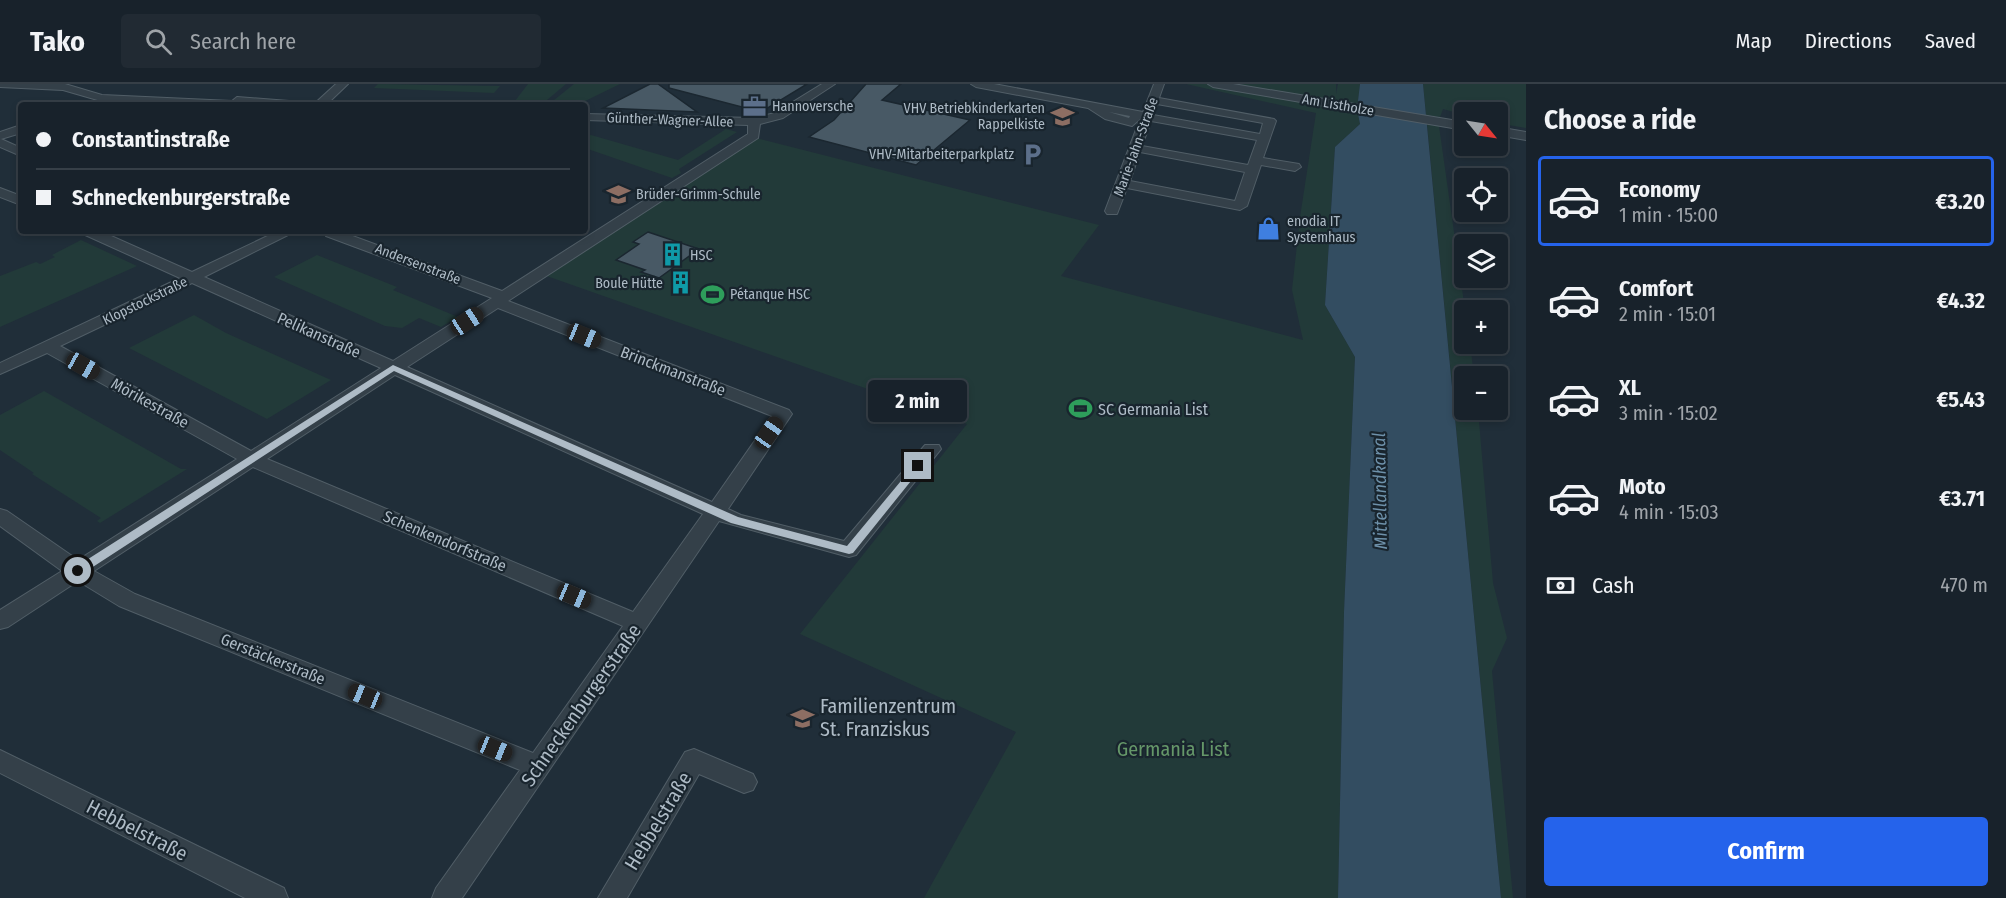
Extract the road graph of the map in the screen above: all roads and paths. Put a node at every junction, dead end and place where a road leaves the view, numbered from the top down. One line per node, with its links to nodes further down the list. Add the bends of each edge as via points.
1 (0, 84): 7 (street, via 64,87)
2 (830, 84): 15 (street, Günther-Wagner-Allee, via 779,116)
3 (976, 84): 12 (street)
4 (1159, 84): 8 (street, Marie-Jahn-Straße)
5 (1214, 84): 16 (street, Am Listholze)
6 (340, 85): 11 (street)
7 (88, 100): 9 (street); 10 (street)
8 (1153, 100): 14 (street, Marie-Jahn-Straße); 22 (street, via 1269,120)
9 (184, 102)
10 (186, 102)
11 (322, 102)
12 (1091, 105)
13 (588, 117): 15 (street, Günther-Wagner-Allee)
14 (1147, 117): 22 (street); 24 (street, Marie-Jahn-Straße)
15 (754, 122): 36 (street, via 754,135)
16 (1454, 124)
17 (0, 126): 18 (street)
18 (17, 130): 20 (street)
19 (1508, 133): 21 (street)
20 (0, 136)
21 (1526, 136)
22 (1264, 138): 26 (street)
23 (0, 143): 25 (street)
24 (1136, 148): 26 (street); 28 (street, Marie-Jahn-Straße)
25 (18, 151)
26 (1255, 165): 27 (street); 28 (street, via 1240,206)
27 (1295, 167)
28 (1122, 183): 31 (street, Marie-Jahn-Straße)
29 (0, 192): 30 (street)
30 (18, 200)
31 (1112, 211)
32 (95, 234): 35 (street, Pelikanstraße)
33 (283, 234): 35 (street, Klopstockstraße)
34 (337, 234): 36 (street, Andersenstraße)
35 (193, 278): 37 (street, Klopstockstraße); 38 (street, Pelikanstraße)
36 (500, 299): 38 (street); 40 (street, Brinckmanstraße)
37 (49, 347): 39 (street, Klopstockstraße); 42 (street, Mörikestraße)
38 (393, 368): 42 (street); 43 (street, Pelikanstraße)
39 (0, 369)
40 (783, 414): 43 (street, Schneckenburgerstraße)
41 (932, 449): 43 (street, via 849,550 735,520)
42 (251, 459): 45 (street); 47 (street, Schenkendorfstraße)
43 (715, 511): 47 (street, Schneckenburgerstraße)
44 (0, 516): 45 (street, Gerstäckerstraße)
45 (78, 571): 46 (street); 49 (street, Gerstäckerstraße, via 127,600)
46 (0, 621)
47 (639, 624): 49 (street, Schneckenburgerstraße)
48 (0, 761): 51 (street, Hebbelstraße)
49 (538, 766): 52 (street, Schneckenburgerstraße)
50 (744, 782): 53 (street, Hebbelstraße, via 694,760)
51 (274, 898)
52 (446, 898)
53 (612, 898)

